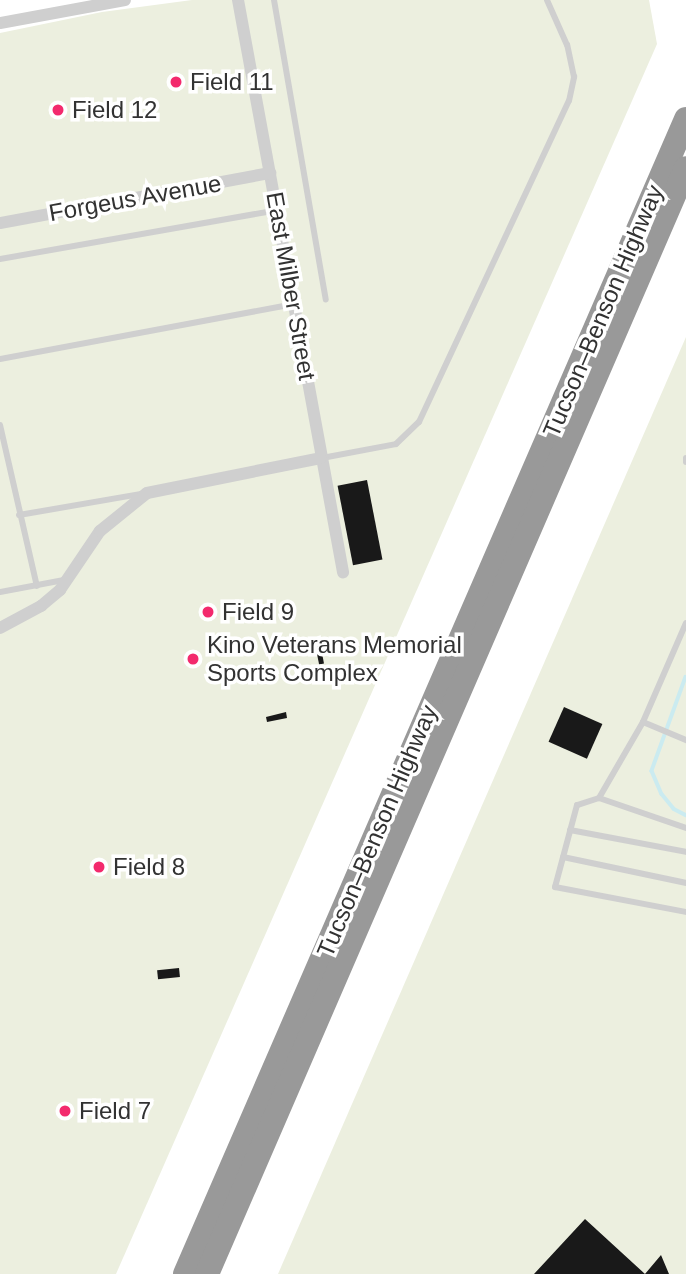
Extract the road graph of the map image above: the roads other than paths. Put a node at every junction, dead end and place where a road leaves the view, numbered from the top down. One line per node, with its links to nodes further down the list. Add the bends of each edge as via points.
1 (125, 0): 5 (street)
2 (238, 0): 8 (street, East Milber Street)
3 (274, 0): 12 (lane)
4 (547, 0): 16 (lane, via 569,54 574,78 569,101 419,422 397,444)
5 (0, 23)
6 (686, 119): 34 (highway, Tucson–Benson Highway)
7 (686, 168): 34 (highway, Tucson–Benson Highway)
8 (270, 173): 9 (street, East Milber Street); 10 (street, Forgeus Avenue)
9 (277, 209): 11 (lane); 13 (street, East Milber Street)
10 (0, 223)
11 (0, 259)
12 (326, 300)
13 (293, 304): 14 (lane); 16 (street, East Milber Street)
14 (0, 359)
15 (0, 425): 18 (lane)
16 (321, 458): 17 (street); 19 (street, East Milber Street)
17 (147, 493): 18 (lane); 20 (street, via 100,531)
18 (19, 515): 21 (lane)
19 (343, 572)
20 (67, 580): 21 (lane); 24 (street, via 41,606)
21 (37, 586): 22 (lane)
22 (0, 592)
23 (686, 623): 25 (lane)
24 (0, 628)
25 (643, 722): 26 (lane); 27 (lane)
26 (686, 740)
27 (599, 798): 28 (lane); 29 (lane, via 577,806)
28 (686, 828)
29 (570, 830): 30 (lane); 31 (lane)
30 (686, 852)
31 (563, 857): 32 (lane); 33 (lane, via 555,887)
32 (686, 883)
33 (686, 912)
34 (191, 1272)

